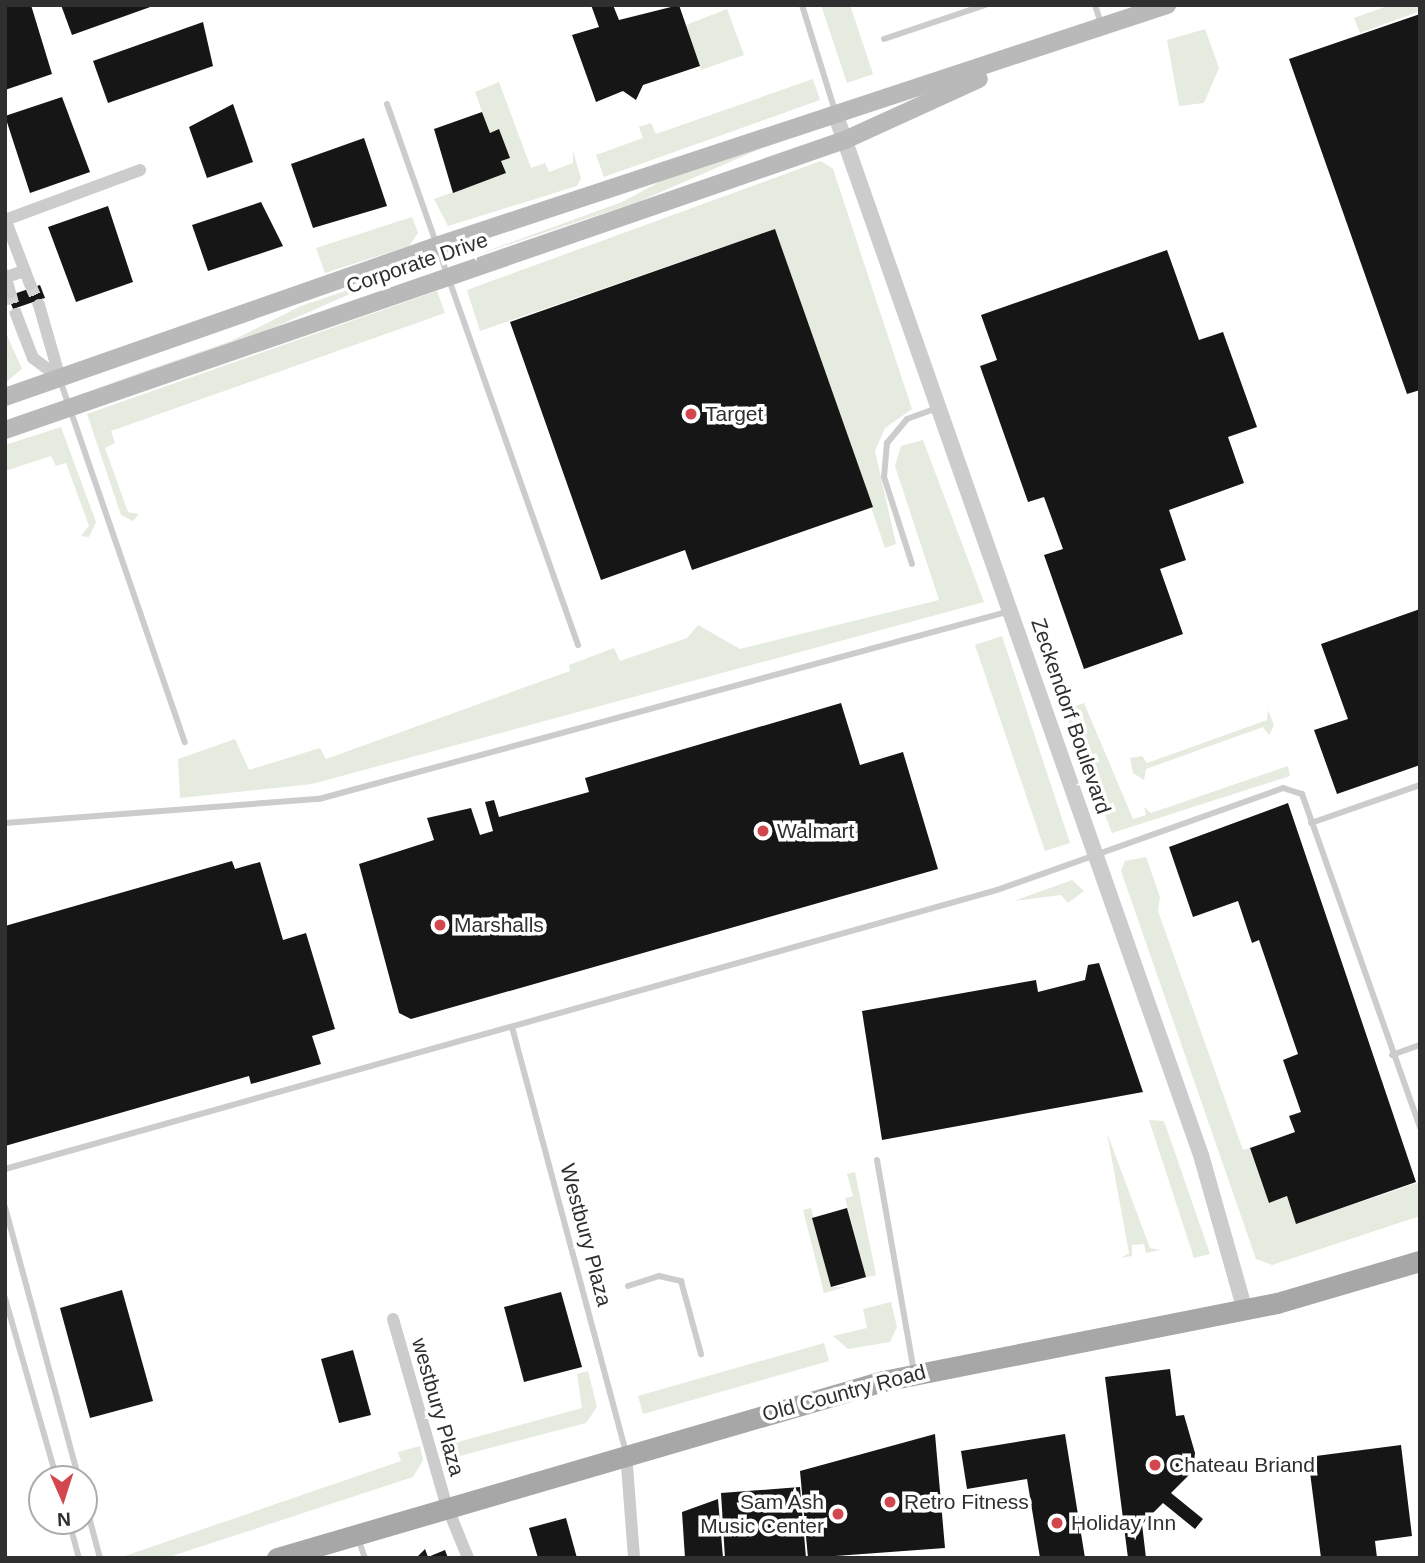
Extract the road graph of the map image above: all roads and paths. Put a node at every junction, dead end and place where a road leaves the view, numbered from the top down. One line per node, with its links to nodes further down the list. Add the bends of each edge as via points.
1 (802, 5): 9 (lane)
2 (985, 5): 6 (lane)
3 (1095, 5): 5 (lane)
4 (1167, 5): 5 (main road)
5 (1103, 28): 7 (main road)
6 (884, 39)
7 (1041, 50): 9 (main road); 10 (main road)
8 (387, 104): 13 (lane)
9 (835, 113): 10 (street, Zeckendorf Boulevard); 13 (main road, Corporate Drive)
10 (845, 140): 16 (main road, Corporate Drive); 23 (street, Zeckendorf Boulevard)
11 (140, 170): 12 (street)
12 (5, 220): 14 (street)
13 (436, 246): 16 (lane); 21 (main road, Corporate Drive)
14 (25, 271): 15 (street); 17 (street)
15 (6, 276): 18 (street)
16 (448, 276): 24 (main road, Corporate Drive); 28 (lane)
17 (30, 284)
18 (10, 292)
19 (39, 305): 21 (street)
20 (16, 314): 21 (street, via 33,358)
21 (60, 379): 22 (main road, Corporate Drive); 24 (lane)
22 (5, 397)
23 (939, 407): 26 (lane, via 907,419 887,443 884,477); 27 (street, Zeckendorf Boulevard)
24 (67, 409): 25 (main road, Corporate Drive); 29 (lane)
25 (5, 430)
26 (912, 564)
27 (1010, 611): 31 (lane, via 319,799); 33 (street, Zeckendorf Boulevard)
28 (578, 645)
29 (185, 742)
30 (1420, 785): 32 (lane)
31 (5, 823)
32 (1311, 823): 33 (lane, via 1302,794 1283,788); 36 (lane)
33 (1096, 853): 34 (lane, via 997,890); 44 (street, Zeckendorf Boulevard, via 1201,1155)
34 (512, 1027): 39 (lane); 48 (lane, Westbury Plaza)
35 (1420, 1045): 36 (lane)
36 (1392, 1055): 37 (lane)
37 (1420, 1128)
38 (877, 1160): 47 (lane)
39 (5, 1169)
40 (5, 1207): 50 (lane)
41 (1420, 1261): 44 (main road, Old Country Road)
42 (628, 1286): 46 (lane, via 659,1276 681,1281)
43 (5, 1298): 49 (lane)
44 (1245, 1310): 47 (main road, Old Country Road)
45 (393, 1319): 51 (street, westbury Plaza)
46 (701, 1354)
47 (915, 1374): 48 (main road, Old Country Road)
48 (626, 1452): 51 (main road, Old Country Road); 60 (street)
49 (53, 1465)
50 (75, 1465)
51 (446, 1504): 52 (main road, Old Country Road); 59 (street, westbury Plaza)
52 (356, 1533): 55 (main road, Old Country Road); 58 (lane)
53 (73, 1535): 56 (lane)
54 (94, 1535): 57 (lane)
55 (281, 1557)
56 (79, 1558)
57 (100, 1558)
58 (365, 1558)
59 (468, 1558)
60 (634, 1558)

